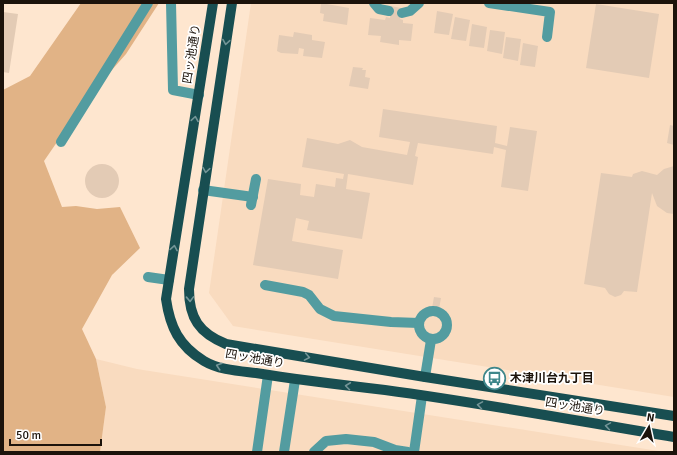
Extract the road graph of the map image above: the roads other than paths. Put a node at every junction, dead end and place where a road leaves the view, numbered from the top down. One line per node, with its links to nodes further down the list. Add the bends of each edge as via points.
1 (148, 3): 12 (lane)
2 (171, 3): 11 (lane, via 173,90)
3 (213, 3): 11 (main road, 四ッ池通り)
4 (232, 3): 14 (main road, 四ッ池通り, one-way to 14)
5 (374, 3): 8 (lane, via 379,9)
6 (419, 3): 9 (lane, via 410,11)
7 (490, 3): 10 (lane, via 550,12)
8 (389, 11)
9 (402, 13)
10 (547, 37)
11 (199, 95): 16 (main road, 四ッ池通り, one-way to 11)
12 (61, 142)
13 (256, 180): 14 (lane, via 252,201)
14 (203, 190): 21 (main road, 四ッ池通り, one-way to 21, via 189,304 202,330 226,344)
15 (148, 277): 16 (lane)
16 (169, 280): 20 (main road, 四ッ池通り, one-way to 16, via 223,368 205,361 188,350 169,318 166,299)
17 (265, 285): 18 (lane, via 303,292 309,295 320,309 334,316)
18 (419, 323): 19 (lane, via 422,334); 19 (lane, via 425,314 436,311 445,316 452,329 442,337)
19 (432, 340): 21 (lane)
20 (268, 375): 22 (main road, 四ッ池通り); 26 (lane)
21 (425, 377): 24 (main road, 四ッ池通り)
22 (295, 380): 23 (main road, 四ッ池通り, one-way to 22); 27 (lane)
23 (422, 396): 25 (main road, 四ッ池通り, one-way to 23); 30 (lane)
24 (674, 416)
25 (674, 437)
26 (257, 452)
27 (284, 452)
28 (314, 452): 29 (lane, via 326,441 346,439 374,442)
29 (408, 452)
30 (414, 452)

